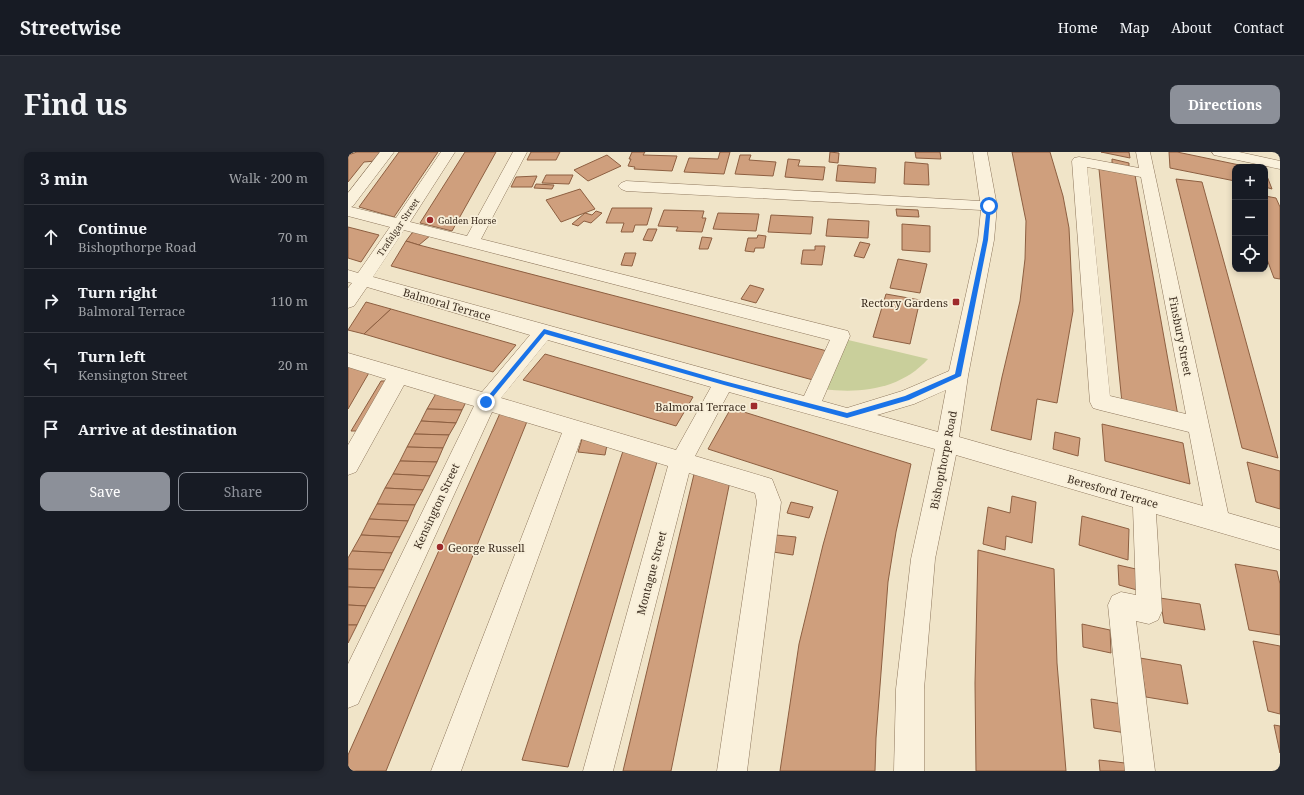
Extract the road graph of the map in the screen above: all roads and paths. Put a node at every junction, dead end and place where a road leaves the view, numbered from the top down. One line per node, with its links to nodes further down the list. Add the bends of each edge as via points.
1 (387, 152): 11 (street)
2 (448, 152): 14 (street, Trafalgar Street)
3 (520, 152): 15 (street)
4 (980, 152): 12 (street, Bishopthorpe Road)
5 (1143, 152): 8 (street, Finsbury Street)
6 (1219, 152): 7 (street)
7 (1277, 164): 9 (street)
8 (1148, 174): 26 (street, Finsbury Street); 26 (street, via 1079,161 1100,402)
9 (1280, 178)
10 (626, 186): 12 (street)
11 (348, 203)
12 (989, 206): 21 (street, Bishopthorpe Road, via 985,248)
13 (348, 211): 14 (street)
14 (400, 224): 15 (street); 16 (street, Trafalgar Street)
15 (471, 243): 24 (street, via 841,336)
16 (355, 278): 17 (street, Trafalgar Street); 18 (street, Balmoral Terrace)
17 (348, 302)
18 (544, 331): 22 (street, Balmoral Terrace); 23 (street, Kensington Street)
19 (348, 360): 20 (street)
20 (399, 375): 23 (street); 30 (street)
21 (958, 376): 25 (street, via 907,398); 28 (street, Bishopthorpe Road)
22 (724, 383): 24 (street, Balmoral Terrace); 29 (street, Montague Street)
23 (486, 402): 27 (street); 34 (street, Kensington Street)
24 (810, 406): 25 (street, Balmoral Terrace)
25 (847, 416): 28 (street, Balmoral Terrace)
26 (1199, 426): 32 (street, Finsbury Street)
27 (574, 429): 29 (street); 35 (street)
28 (947, 443): 31 (street, Beresford Terrace); 38 (street, Bishopthorpe Road, via 923,559 910,689)
29 (681, 461): 36 (street, Montague Street); 37 (street, via 764,486 769,502)
30 (348, 465)
31 (1144, 499): 32 (street, Beresford Terrace); 39 (street, via 1149,611 1121,605)
32 (1218, 521): 33 (street, Beresford Terrace)
33 (1280, 539)
34 (348, 694)
35 (446, 771)
36 (598, 771)
37 (732, 771)
38 (909, 771)
39 (1140, 771)

